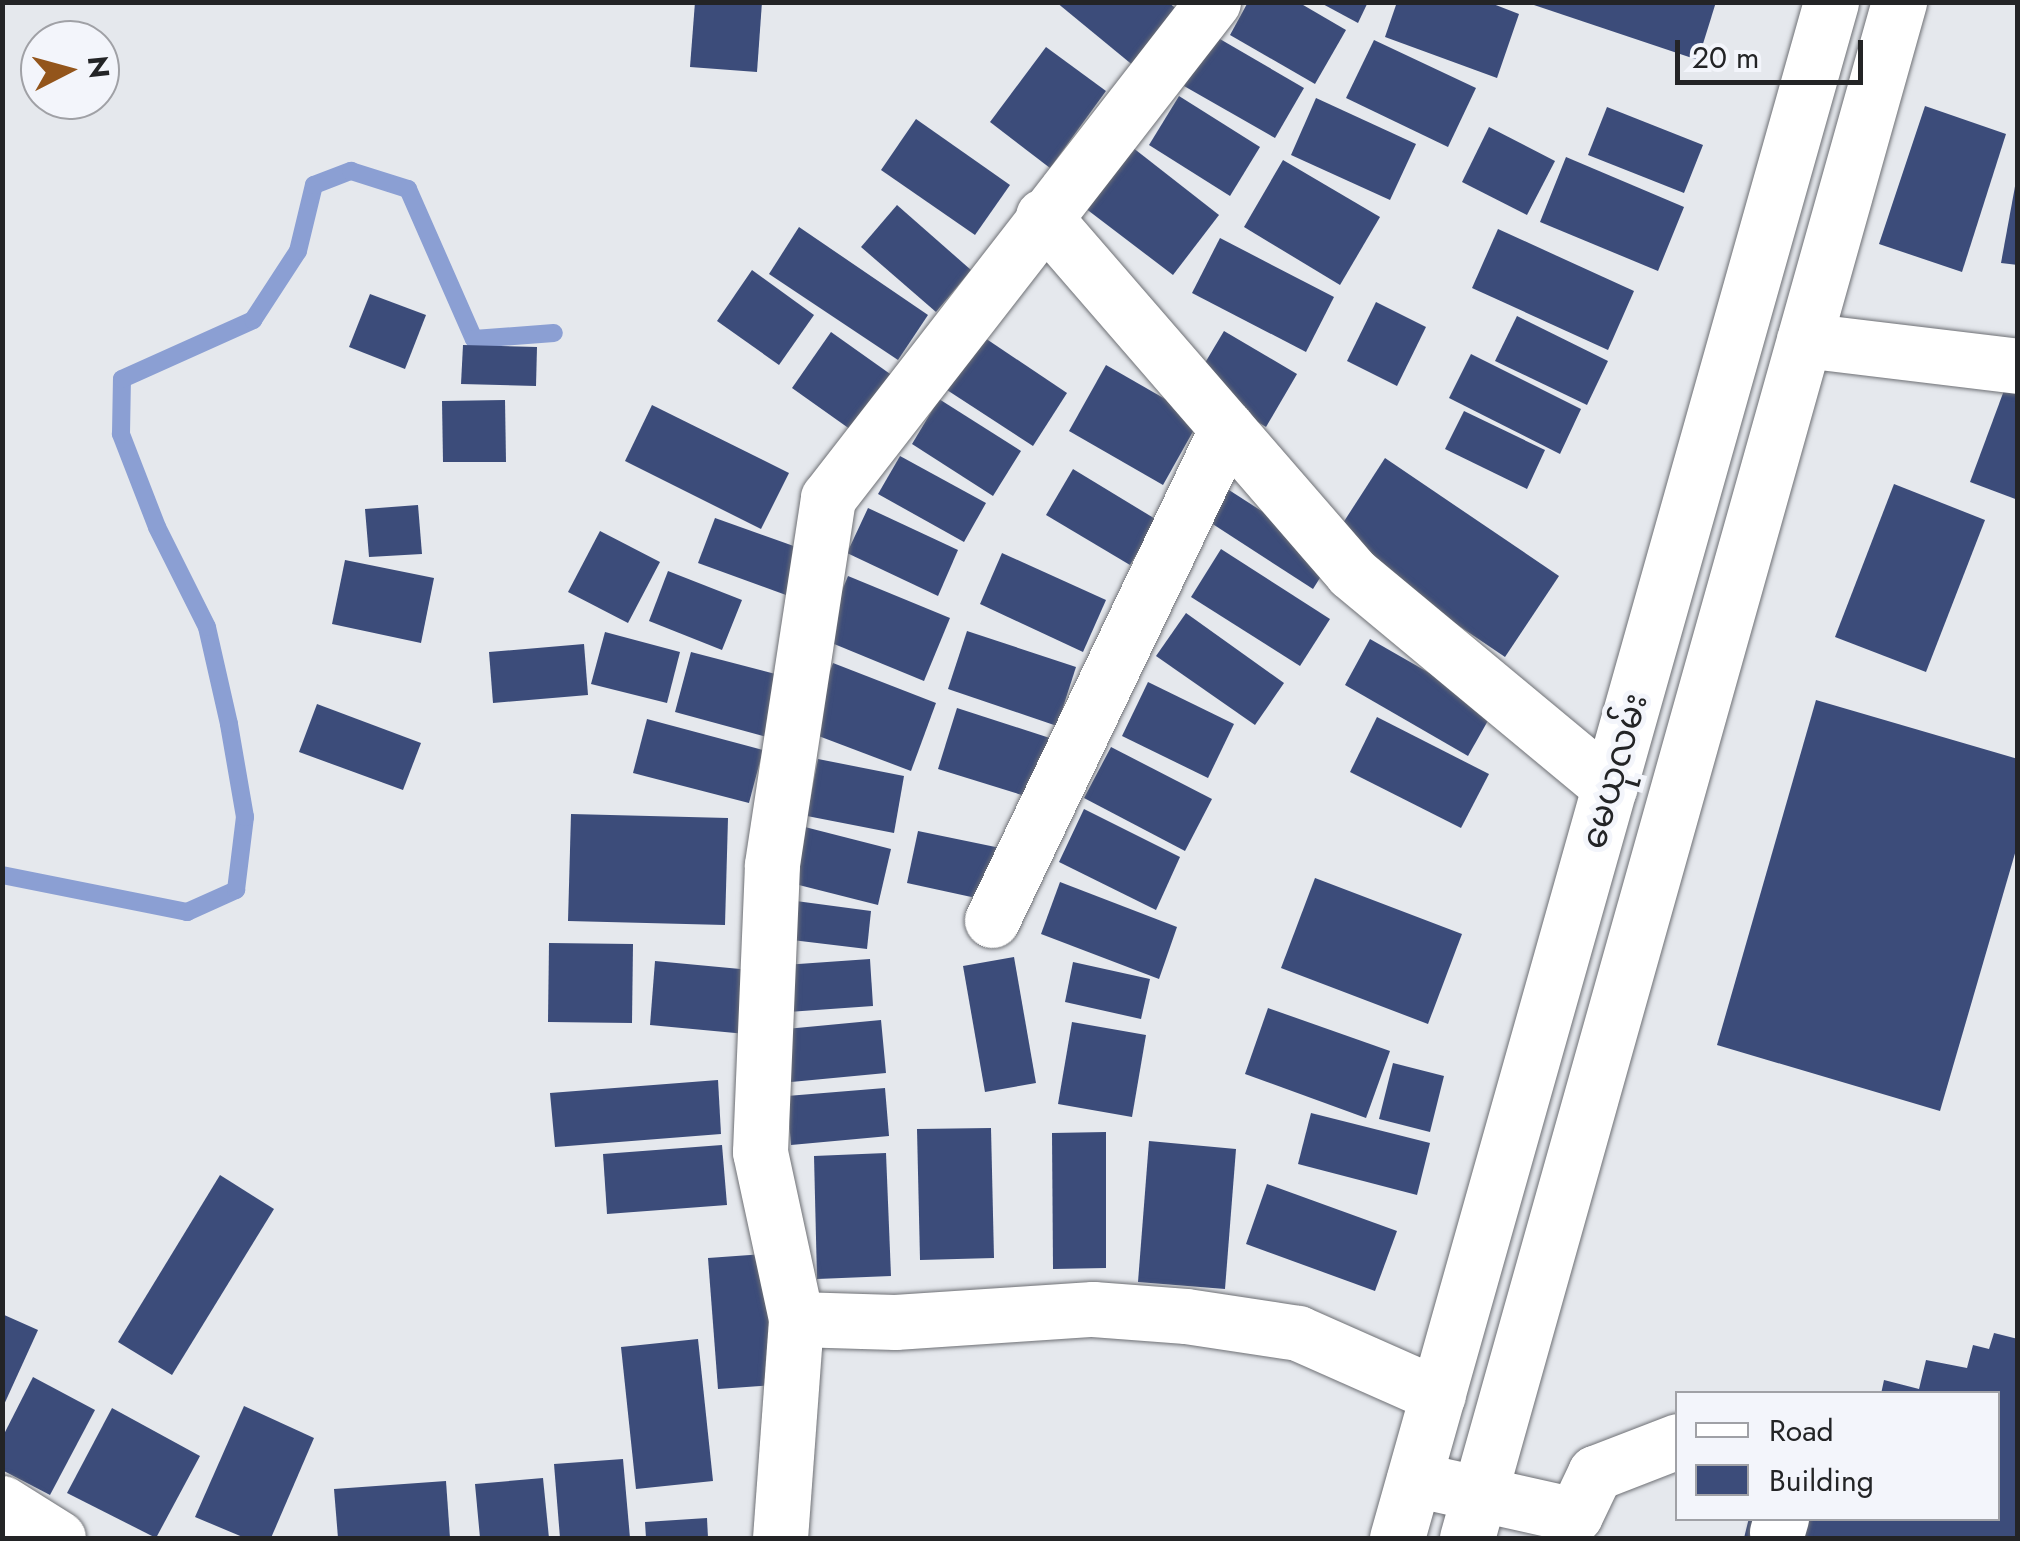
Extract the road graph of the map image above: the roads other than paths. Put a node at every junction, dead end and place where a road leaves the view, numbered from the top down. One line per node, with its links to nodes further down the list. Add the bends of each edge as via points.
1 (1212, 2): 4 (street)
2 (1831, 2): 8 (street, မေယုလမ်း)
3 (1899, 2): 5 (street, မေယုလမ်း)
4 (1042, 216): 7 (street); 10 (street, via 828,498 772,865 760,1152)
5 (1804, 340): 6 (street); 15 (street, မေယုလမ်း)
6 (2018, 366)
7 (1226, 428): 8 (street, via 1352,573); 9 (street)
8 (1610, 788): 11 (street, မေယုလမ်း)
9 (992, 920)
10 (796, 1318): 11 (street, via 896,1322 1093,1309 1186,1316 1298,1333); 18 (street)
11 (1438, 1395): 13 (street, မေယုလမ်း)
12 (1675, 1442): 16 (street, via 1594,1472)
13 (1414, 1479): 15 (street); 19 (street, မေယုလမ်း)
14 (2, 1503): 17 (street)
15 (1474, 1516): 16 (street)
16 (1577, 1527)
17 (58, 1538)
18 (780, 1538)
19 (1397, 1538)

